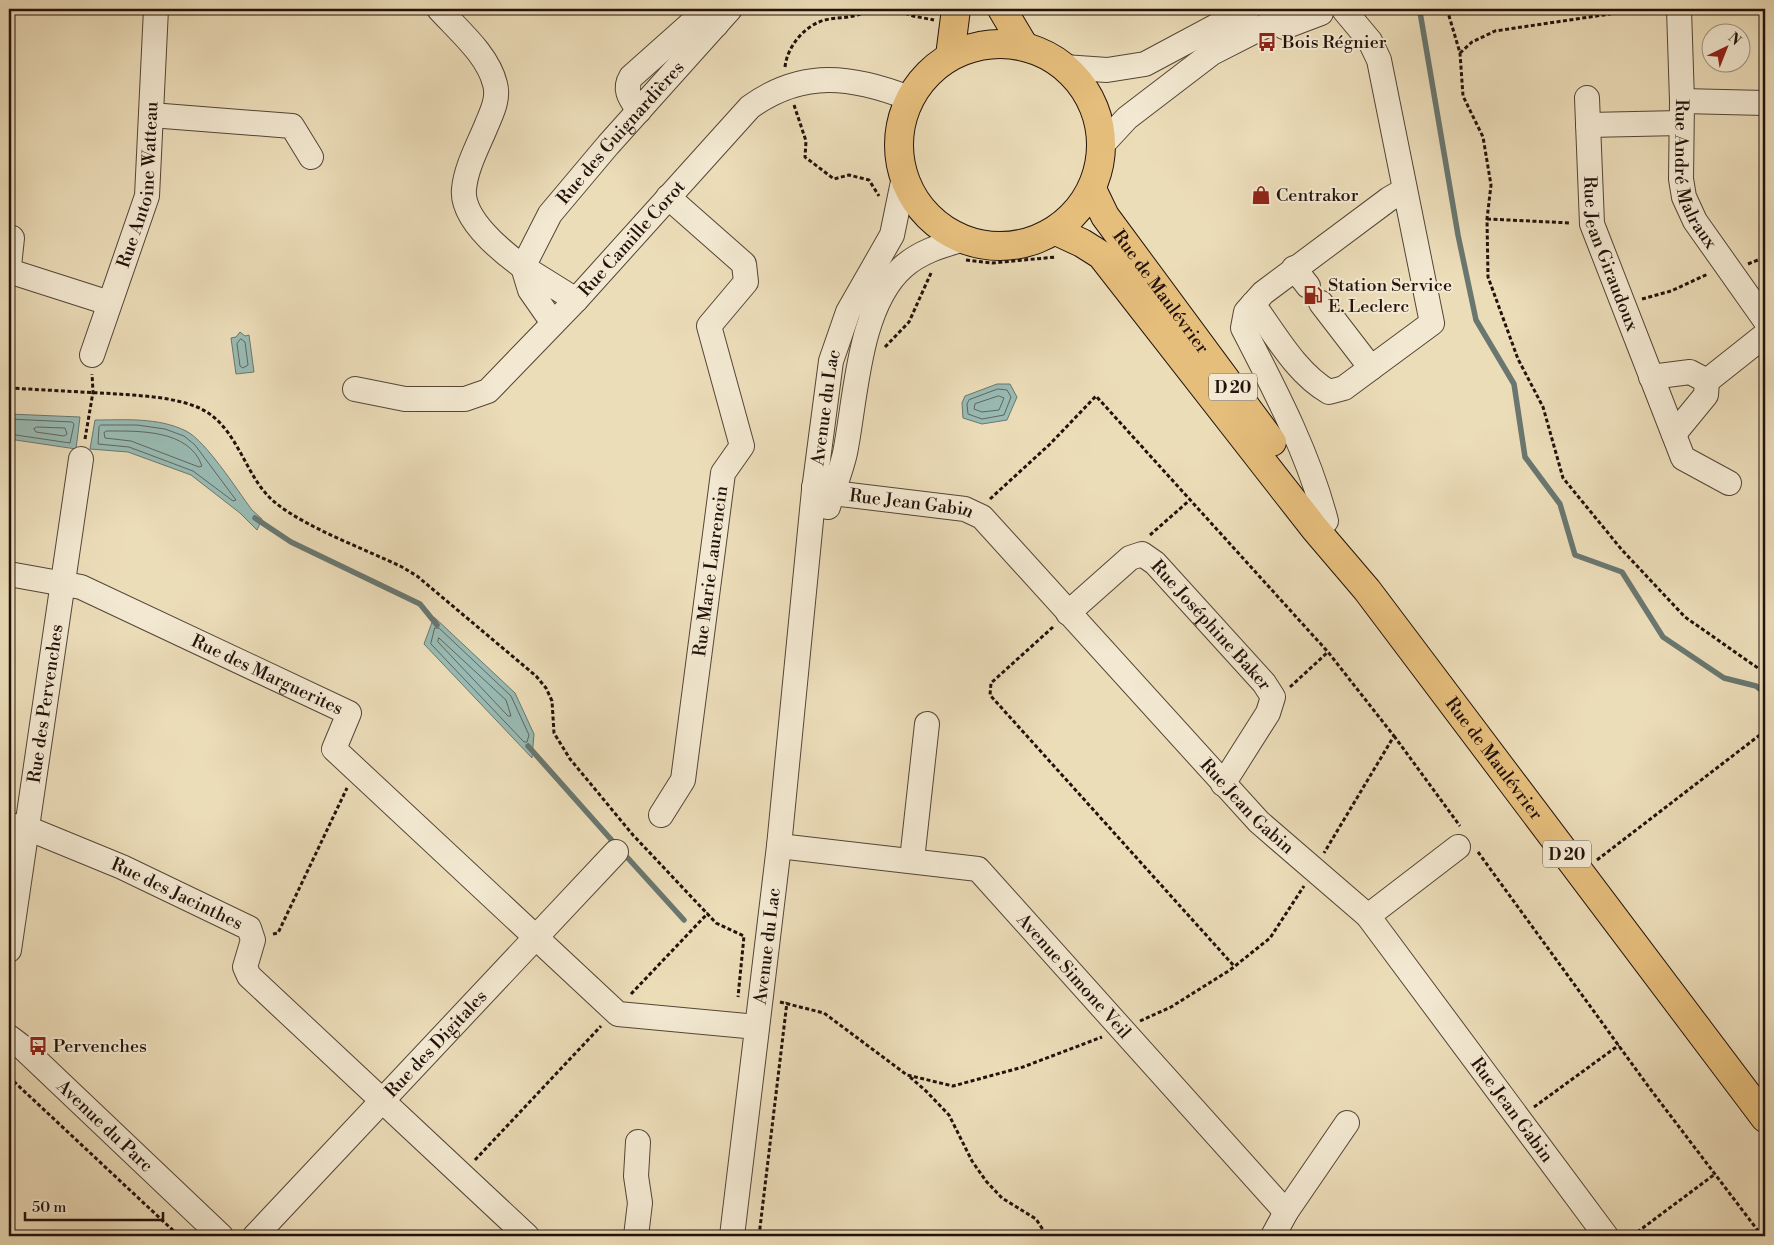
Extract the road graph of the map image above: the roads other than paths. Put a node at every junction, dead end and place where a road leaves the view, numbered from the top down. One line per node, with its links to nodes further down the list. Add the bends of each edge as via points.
1 (156, 9): 16 (street, Rue Antoine Watteau)
2 (439, 9): 28 (street, via 488,65 496,86 495,107 470,166 464,189 466,209 500,250)
3 (956, 9): 10 (main road)
4 (1002, 9): 9 (main road)
5 (1248, 9): 11 (street, via 1145,64 1107,70)
6 (1679, 9): 15 (street, Rue André Malraux)
7 (1325, 10): 18 (street, via 1212,53 1127,118); 22 (street, via 1370,41 1378,60)
8 (723, 17): 28 (street, Rue des Guignardières, via 550,214)
9 (1024, 46): 10 (main road, via 998,44 973,47); 11 (main road, via 1045,54)
10 (950, 56): 12 (main road, via 926,74)
11 (1064, 67): 18 (main road, via 1084,89 1097,116)
12 (909, 98): 20 (main road, via 898,130 899,164); 23 (street, Rue Camille Corot, via 879,86 849,80 820,80 788,86 766,95 750,106)
13 (1588, 98): 17 (street, Rue Jean Giraudoux)
14 (1765, 103): 15 (street)
15 (1681, 112): 17 (street); 34 (street, Rue André Malraux, via 1684,198 1695,221)
16 (151, 115): 19 (street, via 292,126); 32 (street, Rue Antoine Watteau, via 147,196)
17 (1588, 125): 39 (street, Rue Jean Giraudoux, via 1592,224)
18 (1102, 145): 21 (main road)
19 (311, 158)
20 (904, 177): 26 (main road, via 911,196 933,222); 45 (street, Avenue du Lac, via 892,235 848,312 832,361)
21 (1092, 189): 24 (main road, via 1080,209); 46 (main road, Rue de Maulévrier / D 20, via 1105,216)
22 (1403, 191): 30 (street); 38 (street, via 1432,323)
23 (668, 197): 31 (street, Rue Camille Corot); 53 (street, Rue Marie Laurencin, via 744,264 746,282 709,326 742,446 723,473 683,780)
24 (1056, 231): 26 (main road, via 1026,244 993,247); 49 (main road, Rue de Maulévrier / D 20, via 1101,255)
25 (12, 238): 27 (street)
26 (961, 240): 45 (street, Avenue du Lac, via 929,250 902,268 884,292 857,370 845,454)
27 (9, 266)
28 (524, 267): 31 (street); 35 (street, via 530,290)
29 (9, 271): 32 (street)
30 (1308, 286): 33 (street); 38 (street)
31 (576, 300): 35 (street, Rue Camille Corot)
32 (109, 304): 37 (street, Rue Antoine Watteau)
33 (1253, 304): 38 (street, via 1314,384 1329,392 1344,388); 46 (street, via 1246,312 1243,328 1289,418 1316,485)
34 (1765, 320)
35 (553, 323): 41 (street, Rue Camille Corot, via 488,391 465,398 405,399)
36 (1765, 336): 40 (street)
37 (92, 355)
38 (1371, 368)
39 (1651, 378): 40 (street, via 1690,372); 42 (street, Rue Jean Giraudoux)
40 (1707, 381): 42 (street, via 1706,395)
41 (355, 389)
42 (1674, 434): 44 (street, Rue Jean Giraudoux, via 1683,458)
43 (81, 460): 48 (street, Rue des Pervenches)
44 (1729, 483)
45 (823, 490): 50 (street, Rue Jean Gabin, via 965,509 982,517); 56 (street, Avenue du Lac, via 797,653)
46 (1326, 520): 49 (main road, Rue de Maulévrier / D 20)
47 (9, 574): 48 (street)
48 (62, 583): 54 (street, Rue des Pervenches); 60 (street, Rue des Marguerites, via 112,601 349,713 334,749)
49 (1367, 590): 65 (main road, Rue de Maulévrier / D 20)
50 (1068, 613): 52 (street, Rue Jean Gabin); 52 (street, Rue Joséphine Baker, via 1130,558 1142,554 1162,570 1273,697 1268,713)
51 (927, 724): 58 (street)
52 (1223, 784): 59 (street, Rue Jean Gabin, via 1259,822)
53 (661, 815)
54 (18, 826): 61 (street, Rue des Pervenches); 64 (street, Rue des Jacinthes, via 131,871 249,928 253,940 245,967 249,976)
55 (1465, 841): 59 (street)
56 (779, 846): 58 (street, Avenue Simone Veil); 62 (street, Avenue du Lac)
57 (616, 852): 60 (street, Rue des Digitales)
58 (912, 860): 68 (street, Avenue Simone Veil, via 978,869)
59 (1368, 916): 75 (street, Rue Jean Gabin)
60 (536, 937): 62 (street, Rue des Marguerites, via 618,1014); 64 (street, Rue des Digitales)
61 (9, 950)
62 (756, 1027): 73 (street, Avenue du Lac)
63 (9, 1037): 69 (street, Avenue du Parc)
64 (383, 1100): 70 (street, Rue des Digitales); 71 (street, Rue des Jacinthes)
65 (1765, 1118)
66 (1347, 1123): 68 (street)
67 (638, 1142): 72 (street, via 636,1176 640,1203)
68 (1286, 1212): 74 (street)
69 (221, 1236)
70 (255, 1236)
71 (527, 1236)
72 (636, 1236)
73 (732, 1236)
74 (1273, 1236)
75 (1606, 1236)

